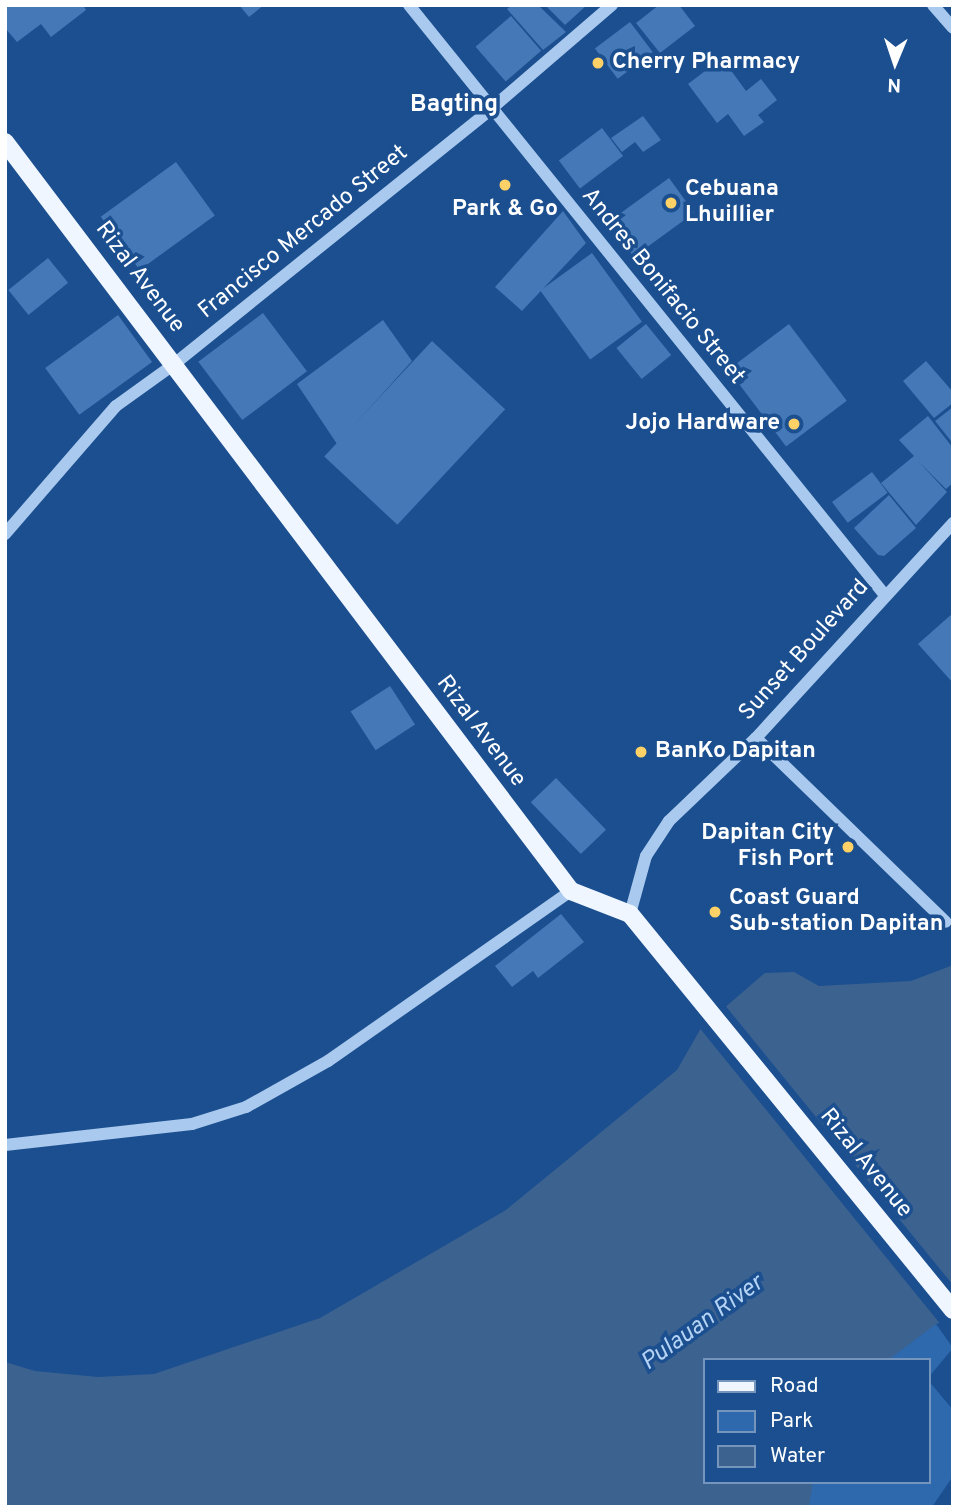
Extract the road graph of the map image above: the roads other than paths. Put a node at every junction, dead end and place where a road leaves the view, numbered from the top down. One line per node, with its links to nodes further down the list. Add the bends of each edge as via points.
1 (409, 5): 5 (street, Andres Bonifacio Street)
2 (933, 5): 4 (street)
3 (606, 7): 5 (street, Francisco Mercado Street)
4 (953, 28)
5 (491, 109): 7 (street, Francisco Mercado Street); 10 (street, Andres Bonifacio Street)
6 (5, 142): 7 (main road, Rizal Avenue)
7 (173, 365): 9 (street, Francisco Mercado Street, via 116,405); 12 (main road, Rizal Avenue)
8 (953, 523): 10 (street, Sunset Boulevard)
9 (5, 534)
10 (884, 594): 11 (street, Sunset Boulevard)
11 (756, 738): 13 (street, Sunset Boulevard, via 669,821 646,856); 14 (street)
12 (571, 891): 13 (main road); 15 (street, via 328,1060 246,1107 192,1124)
13 (630, 914): 16 (main road, Rizal Avenue)
14 (946, 922)
15 (5, 1145)
16 (953, 1310)

